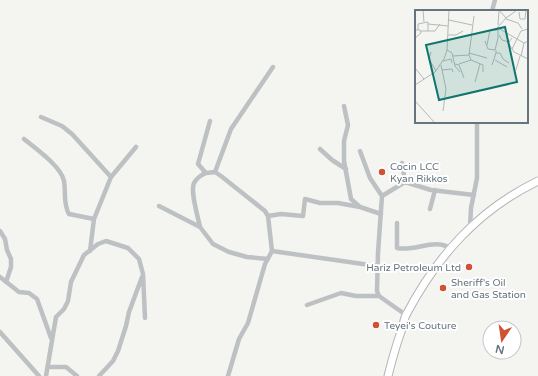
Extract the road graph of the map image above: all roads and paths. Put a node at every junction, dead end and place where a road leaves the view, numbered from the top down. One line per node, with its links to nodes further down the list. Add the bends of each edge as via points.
1 (495, 0): 2 (street)
2 (492, 10)
3 (272, 67): 15 (street, via 231,129)
4 (344, 106): 13 (street, via 348,125 344,141)
5 (41, 117): 16 (street, via 62,126 72,134)
6 (210, 122): 14 (street, via 198,164)
7 (477, 123): 20 (street)
8 (24, 139): 27 (street, via 60,172 64,180 65,208 69,214)
9 (136, 146): 16 (street)
10 (320, 149): 13 (street)
11 (360, 151): 21 (street, via 370,178)
12 (402, 163): 18 (street)
13 (346, 169): 23 (street, via 351,199)
14 (206, 172): 15 (street); 29 (street, via 194,183)
15 (215, 172): 26 (street)
16 (111, 177): 27 (street)
17 (538, 181): 30 (main road, via 504,200)
18 (405, 182): 19 (street); 21 (street)
19 (435, 190): 20 (street); 24 (street)
20 (474, 195): 30 (street)
21 (382, 196): 25 (street)
22 (159, 206): 29 (street)
23 (360, 207): 25 (street); 26 (street, via 304,199 302,216)
24 (430, 208)
25 (381, 214): 36 (street)
26 (268, 216): 34 (street)
27 (94, 219): 33 (street)
28 (397, 223): 32 (street, via 396,248 403,250 438,243)
29 (200, 227): 35 (street, via 213,244 229,252)
30 (470, 227): 32 (main road)
31 (0, 231): 39 (street, via 11,259)
32 (452, 249): 42 (main road, via 421,288)
33 (90, 251): 37 (street, via 106,241 128,248 139,259); 45 (street, via 84,255 75,271 68,301 56,317)
34 (272, 251): 35 (street); 36 (street)
35 (268, 259): 51 (street)
36 (377, 266): 40 (street)
37 (143, 274): 43 (street); 50 (street, via 128,312 118,351 113,361)
38 (0, 277): 39 (street)
39 (6, 282): 45 (street, via 20,292 29,293 37,299)
40 (379, 296): 41 (street, via 342,293); 42 (street)
41 (307, 304)
42 (406, 315): 52 (main road)
43 (145, 318)
44 (0, 332): 47 (street)
45 (52, 340): 46 (street)
46 (48, 367): 48 (street); 49 (street, via 66,367)
47 (39, 376)
48 (46, 376)
49 (77, 376)
50 (99, 376)
51 (228, 376)
52 (388, 376)

